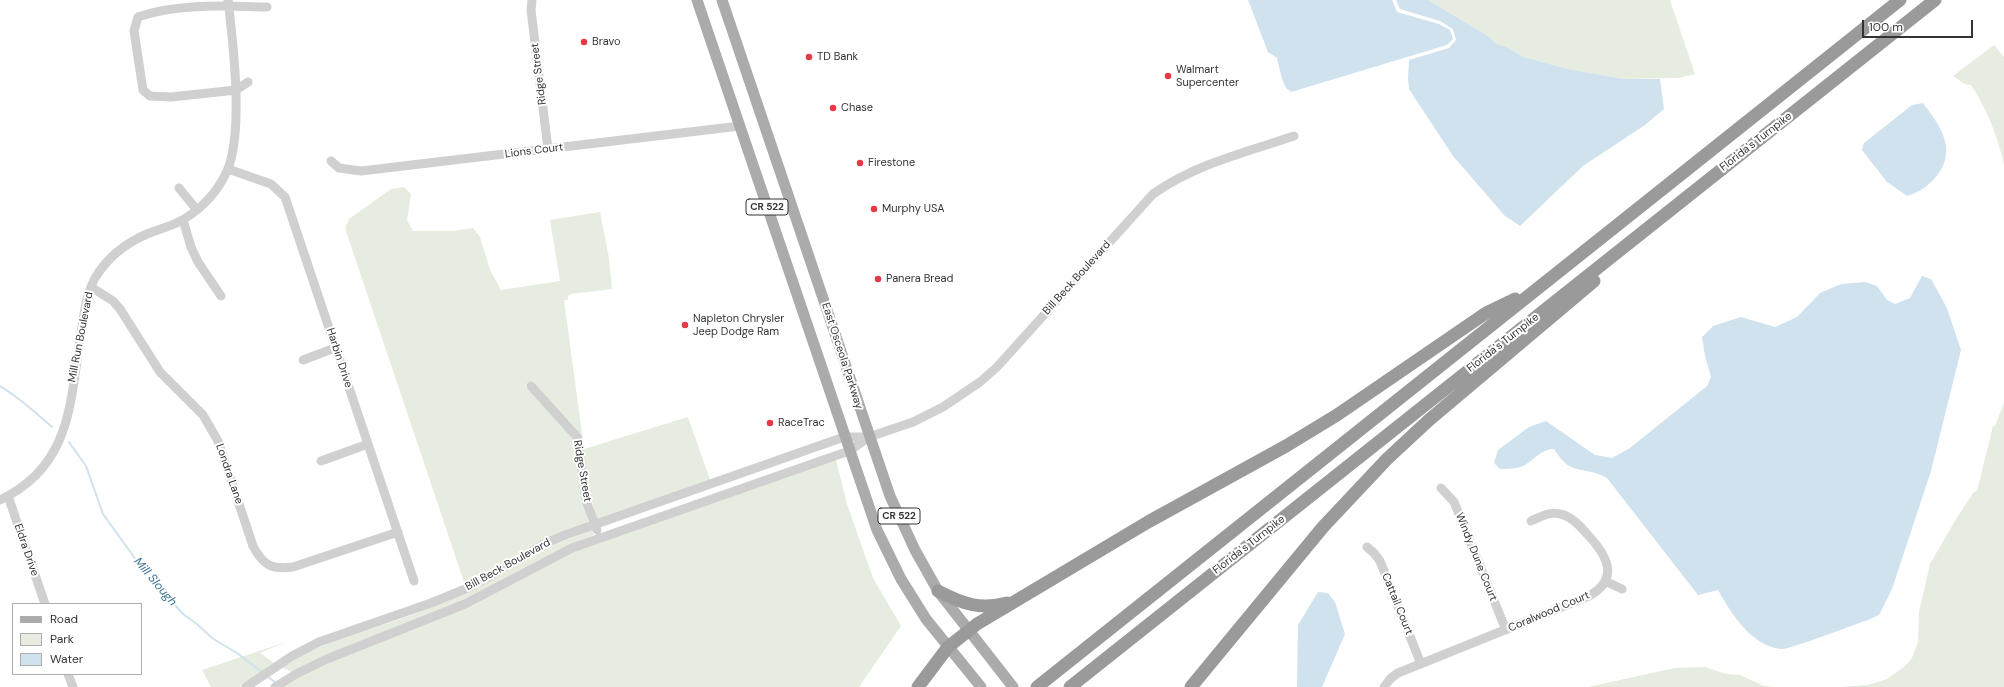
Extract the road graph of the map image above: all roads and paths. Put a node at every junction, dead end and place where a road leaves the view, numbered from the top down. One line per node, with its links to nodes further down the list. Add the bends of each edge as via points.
1 (532, 0): 12 (street, Ridge Street, via 531,10)
2 (697, 0): 10 (main road, East Osceola Parkway / CR 522)
3 (722, 0): 26 (main road, East Osceola Parkway / CR 522)
4 (1900, 0): 20 (highway, Florida's Turnpike)
5 (1935, 0): 14 (highway, Florida's Turnpike)
6 (228, 3): 7 (street); 9 (street, Mill Run Boulevard); 9 (street, via 154,12 138,17 134,31 143,90 150,96 171,97)
7 (267, 7)
8 (248, 82): 9 (street)
9 (236, 90): 15 (street, Mill Run Boulevard, via 234,135)
10 (740, 126): 12 (street, Lions Court); 25 (main road, East Osceola Parkway / CR 522)
11 (1294, 136): 26 (street, Bill Beck Boulevard, via 1193,170 1172,180 1149,199 992,372 935,411 905,425)
12 (548, 149): 13 (street, Lions Court, via 361,171 339,168)
13 (331, 161)
14 (1723, 168): 55 (highway, Florida's Turnpike); 56 (highway, via 1551,319 1429,420 1388,459 1323,527)
15 (228, 169): 17 (street, Mill Run Boulevard, via 220,185); 22 (street, Harbin Drive, via 271,184 285,197)
16 (179, 188): 17 (street)
17 (197, 210): 18 (street, Mill Run Boulevard)
18 (183, 220): 19 (street, Mill Run Boulevard, via 146,234 116,253 104,264); 21 (street, via 198,262)
19 (91, 287): 31 (street, Mill Run Boulevard, via 86,302 68,410 59,443 47,463 33,478); 34 (street, Londra Lane, via 117,305 160,372 203,415 211,427 253,546 260,559 270,566 293,567)
20 (1538, 287): 41 (highway, via 1486,313 1286,446 1148,522); 54 (highway, Florida's Turnpike)
21 (221, 296)
22 (336, 348): 23 (street); 27 (street, Harbin Drive)
23 (303, 360)
24 (531, 386): 33 (street, Ridge Street, via 578,438 584,488)
25 (844, 437): 26 (street, Bill Beck Boulevard); 28 (main road, East Osceola Parkway / CR 522); 33 (street, Bill Beck Boulevard)
26 (869, 437): 28 (street, Bill Beck Boulevard); 40 (main road, East Osceola Parkway / CR 522, via 896,510)
27 (368, 444): 29 (street); 34 (street, Harbin Drive)
28 (849, 451): 35 (street, Bill Beck Boulevard); 45 (main road, East Osceola Parkway / CR 522, via 870,512 889,556 915,603)
29 (321, 461)
30 (1441, 488): 44 (street, Windy Dune Court, via 1454,502)
31 (4, 498): 42 (street, Eldra Drive)
32 (1531, 521): 38 (street, via 1556,513 1572,520 1603,553 1607,567)
33 (595, 525): 35 (street, Ridge Street); 49 (street, Bill Beck Boulevard, via 542,545 470,587 319,642 292,656)
34 (398, 532): 37 (street, Harbin Drive)
35 (599, 538): 50 (street, Bill Beck Boulevard, via 542,562 465,604 327,659)
36 (1367, 547): 46 (street, Cattail Court, via 1380,562)
37 (414, 581)
38 (1605, 581): 39 (street); 44 (street, Coralwood Court, via 1588,596)
39 (1622, 589)
40 (938, 591): 41 (highway, via 955,600 976,606 994,606); 43 (main road, East Osceola Parkway / CR 522)
41 (1019, 600): 43 (highway)
42 (45, 603)
43 (969, 630): 45 (highway); 53 (main road, East Osceola Parkway / CR 522)
44 (1506, 630): 46 (street, Coralwood Court)
45 (948, 647): 51 (highway); 52 (main road, East Osceola Parkway / CR 522)
46 (1421, 664): 57 (street, Coralwood Court, via 1394,675)
47 (68, 675): 48 (street)
48 (73, 687)
49 (246, 687)
50 (275, 687)
51 (918, 687)
52 (981, 687)
53 (1014, 687)
54 (1037, 687)
55 (1070, 687)
56 (1191, 687)
57 (1384, 687)

